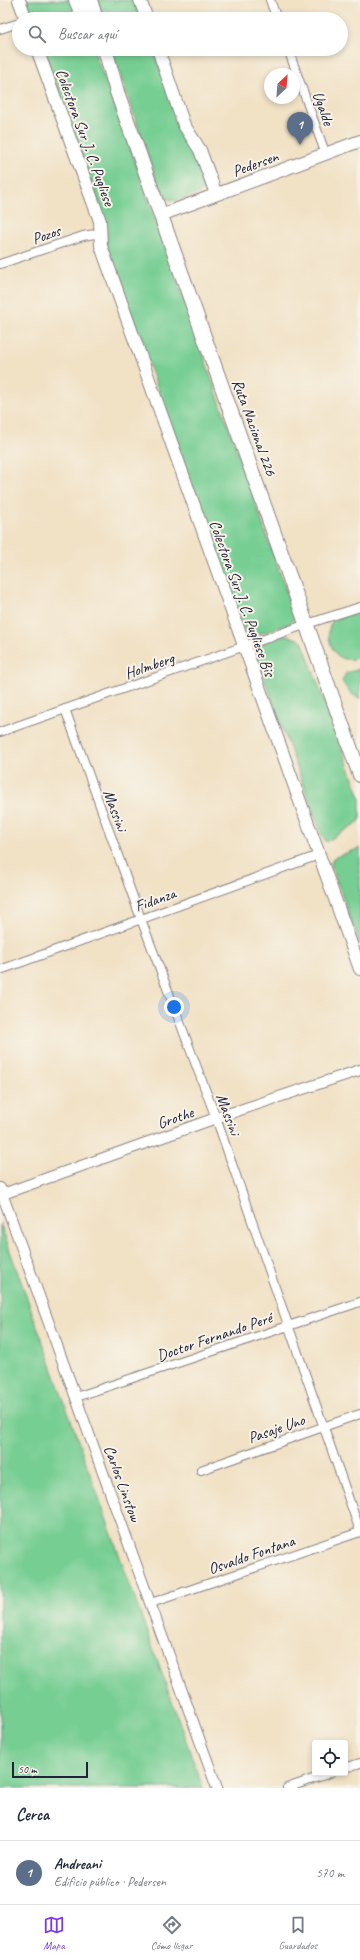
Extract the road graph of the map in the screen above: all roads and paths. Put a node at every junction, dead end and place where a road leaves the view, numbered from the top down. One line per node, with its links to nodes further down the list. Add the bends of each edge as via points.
1 (19, 0): 6 (main road)
2 (76, 0): 7 (highway)
3 (90, 0): 8 (highway)
4 (140, 0): 9 (main road)
5 (270, 0): 10 (street)
6 (23, 12)
7 (81, 12)
8 (94, 12)
9 (144, 12)
10 (274, 12)
11 (12, 25): 12 (street)
12 (0, 29)
13 (40, 56): 23 (main road, Colectora Sur J. C. Pugliese, via 100,221)
14 (100, 56): 18 (highway, Ruta Nacional 226)
15 (107, 56): 18 (highway, Ruta Nacional 226)
16 (160, 56): 21 (main road, via 184,126 200,150)
17 (291, 56): 20 (street, Ugalde)
18 (117, 92): 22 (highway, Ruta Nacional 226)
19 (360, 141): 20 (main road, Pedersen)
20 (326, 154): 21 (main road, Pedersen)
21 (216, 194): 22 (main road, Pedersen)
22 (161, 215): 26 (highway, Ruta Nacional 226)
23 (100, 237): 24 (street, Pozos, via 95,234 83,236); 27 (main road, Colectora Sur J. C. Pugliese Bis, via 101,246)
24 (0, 264)
25 (360, 607): 26 (street, Holmberg)
26 (307, 624): 27 (street, Holmberg); 30 (highway, Ruta Nacional 226)
27 (243, 646): 28 (street, Holmberg); 31 (main road, Colectora Sur J. C. Pugliese Bis)
28 (65, 709): 29 (street, Holmberg); 32 (street, Massini)
29 (0, 732)
30 (360, 775)
31 (319, 856): 32 (street, Fidanza); 33 (main road, Colectora Sur J. C. Pugliese Bis)
32 (141, 920): 34 (street, Fidanza); 36 (street, Massini)
33 (360, 969)
34 (0, 970)
35 (360, 1070): 36 (street, Grothe)
36 (216, 1118): 37 (street, Grothe); 39 (street, Massini)
37 (1, 1192): 40 (street, Carlos Linstow)
38 (360, 1302): 39 (street, Doctor Fernando Peré)
39 (288, 1326): 40 (street, Doctor Fernando Peré); 42 (street, Massini)
40 (76, 1397): 45 (street, Carlos Linstow)
41 (360, 1414): 42 (street, Pasaje Uno)
42 (324, 1426): 43 (street, Pasaje Uno); 44 (street, Massini)
43 (201, 1470)
44 (360, 1532): 45 (street, Osvaldo Fontana)
45 (151, 1604): 49 (street, Carlos Linstow)
46 (360, 1762): 47 (street)
47 (348, 1767)
48 (321, 1776): 50 (street)
49 (217, 1788)
50 (287, 1788)

